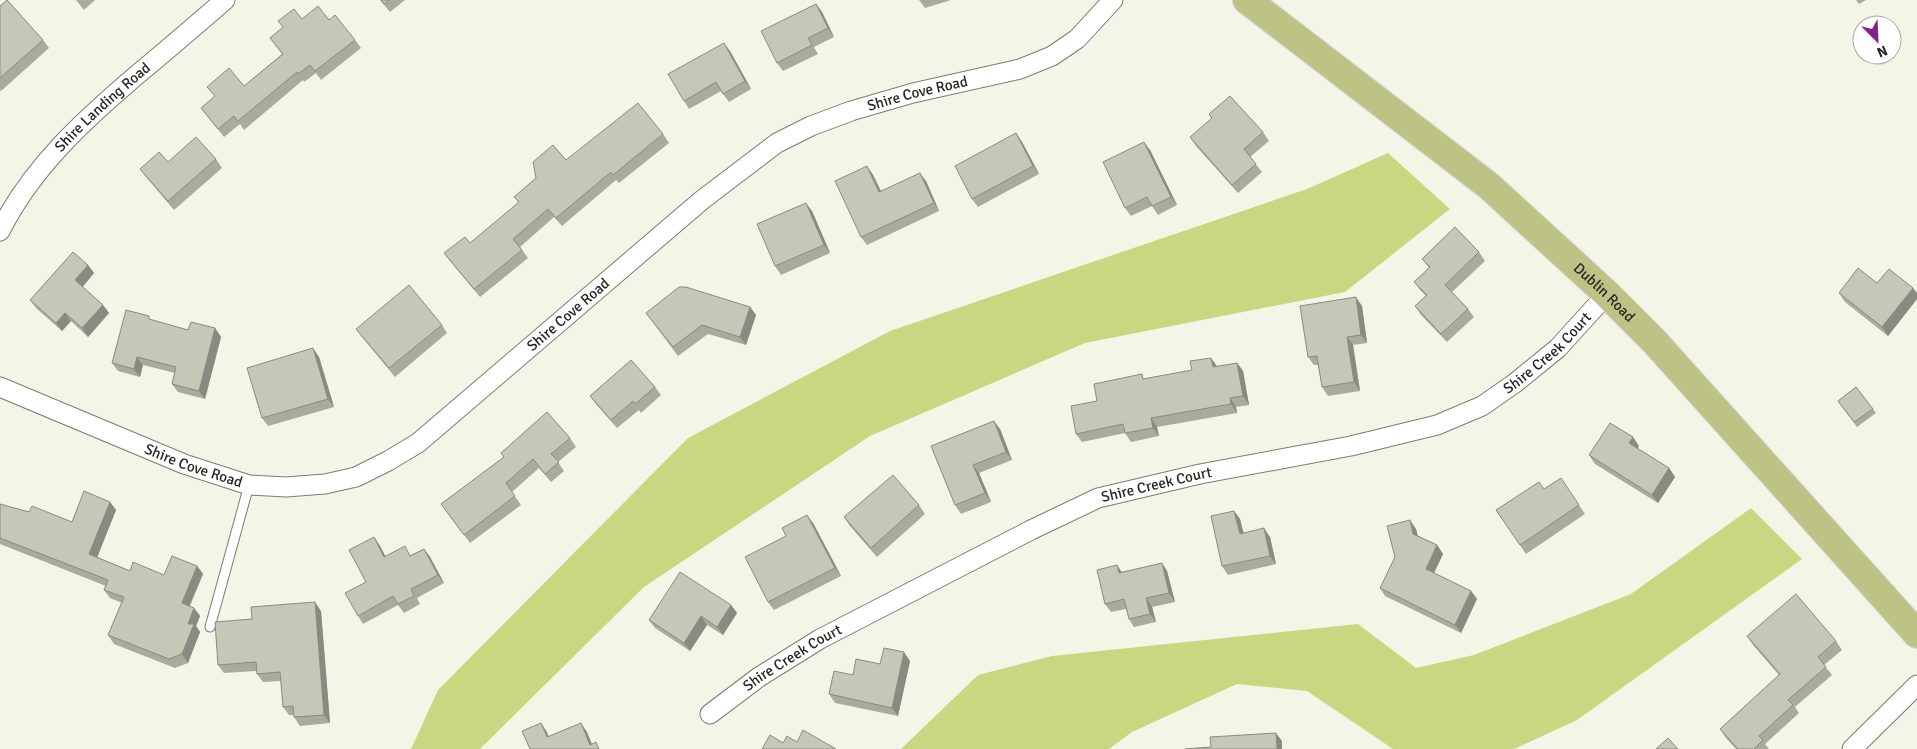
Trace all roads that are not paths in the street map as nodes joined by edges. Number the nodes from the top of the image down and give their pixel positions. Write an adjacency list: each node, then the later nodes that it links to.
1 (225, 0): 4 (street, Shire Landing Road)
2 (1113, 0): 7 (street, Shire Cove Road)
3 (1247, 0): 5 (main road, Dublin Road)
4 (0, 231)
5 (1607, 294): 9 (main road, Dublin Road); 11 (street, Shire Creek Court)
6 (0, 387): 7 (street, Shire Cove Road)
7 (249, 485): 8 (lane)
8 (210, 627)
9 (1917, 634)
10 (1917, 685): 12 (street)
11 (710, 714)
12 (1852, 749)

